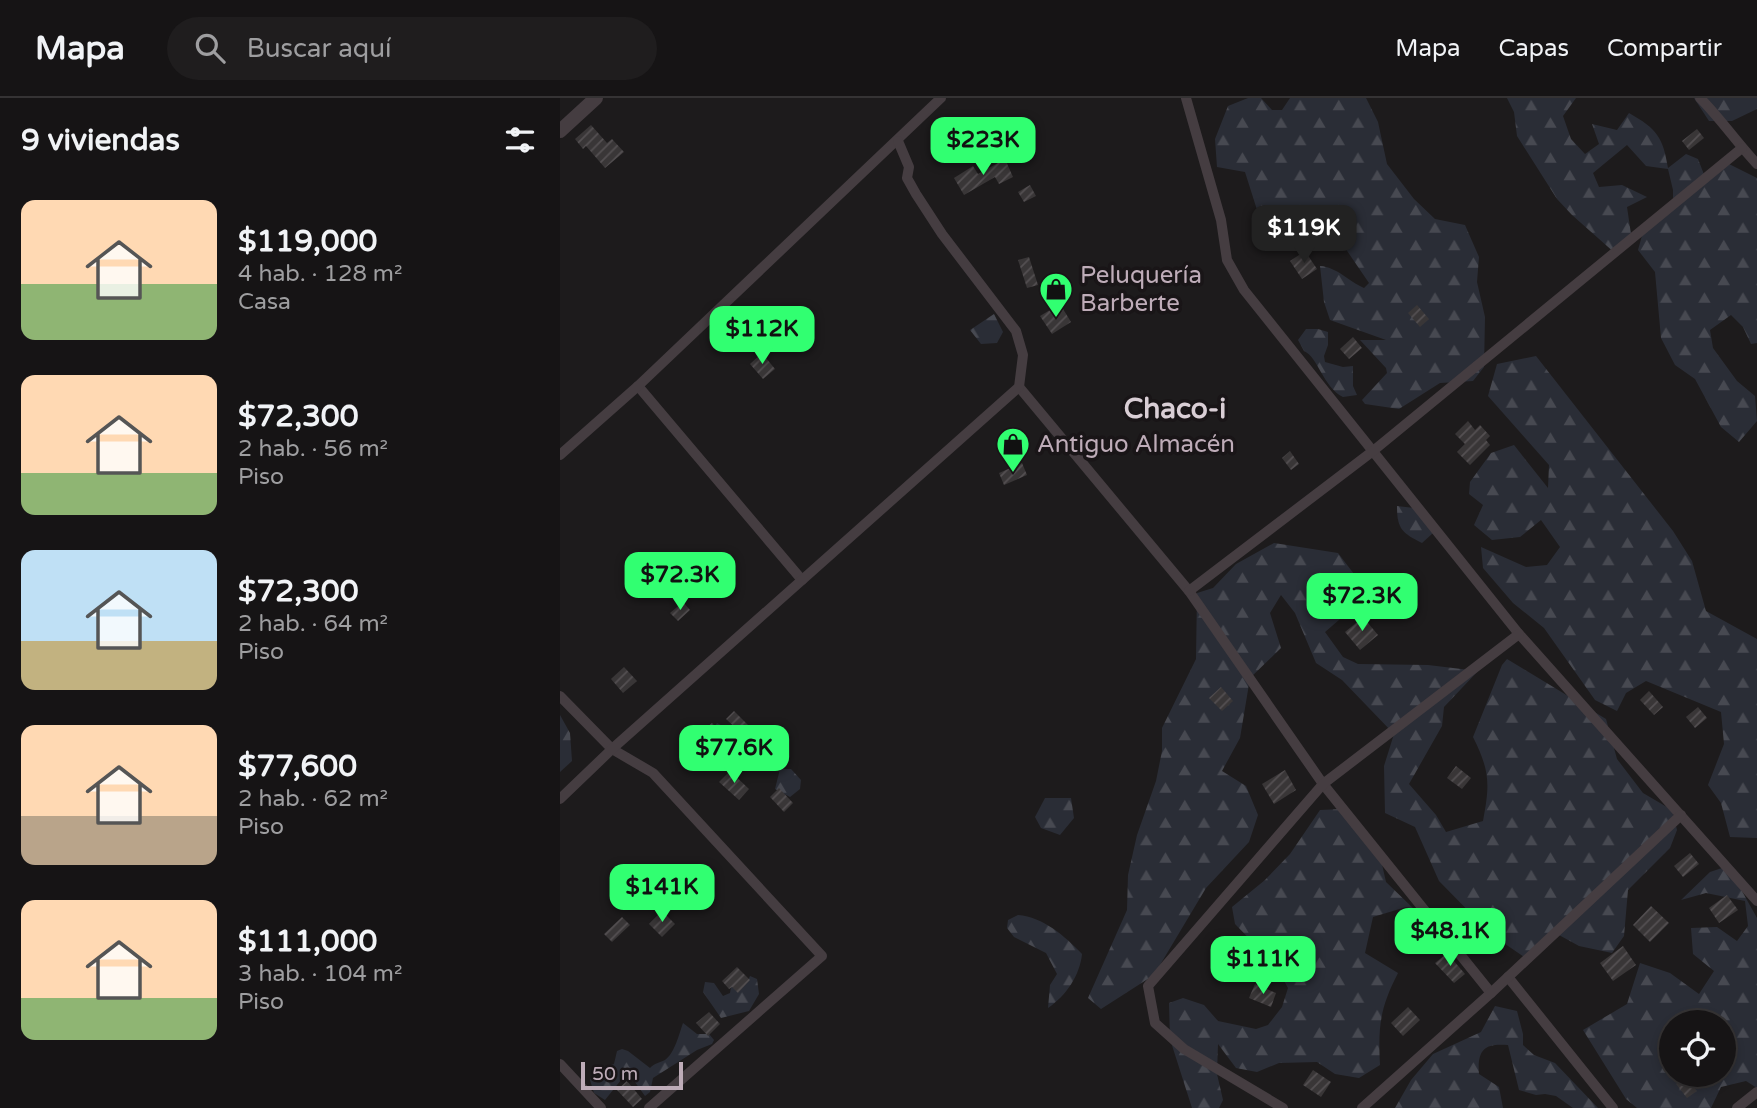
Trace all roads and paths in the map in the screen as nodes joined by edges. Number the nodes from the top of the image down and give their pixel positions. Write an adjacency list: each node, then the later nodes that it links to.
1 (596, 98): 5 (street)
2 (941, 98): 6 (street)
3 (1186, 98): 11 (street)
4 (1700, 98): 7 (street)
5 (560, 131)
6 (898, 141): 9 (street); 10 (street)
7 (1742, 148): 8 (street); 11 (street)
8 (1757, 164)
9 (638, 386): 12 (street); 13 (street)
10 (1019, 387): 13 (street); 14 (street)
11 (1374, 451): 14 (street); 15 (street)
12 (560, 455)
13 (802, 580): 17 (street)
14 (1189, 591): 18 (street)
15 (1519, 634): 18 (street); 20 (street)
16 (560, 695): 17 (street)
17 (612, 749): 19 (street); 27 (street)
18 (1324, 784): 23 (street); 28 (street)
19 (560, 799)
20 (1681, 815): 21 (street); 22 (street)
21 (1757, 901)
22 (1508, 977): 23 (street); 30 (street)
23 (1491, 993): 29 (street)
24 (560, 1064): 26 (street)
25 (1757, 1092): 31 (street)
26 (601, 1108)
27 (649, 1108)
28 (1283, 1108)
29 (1362, 1108)
30 (1613, 1108)
31 (1737, 1108)

